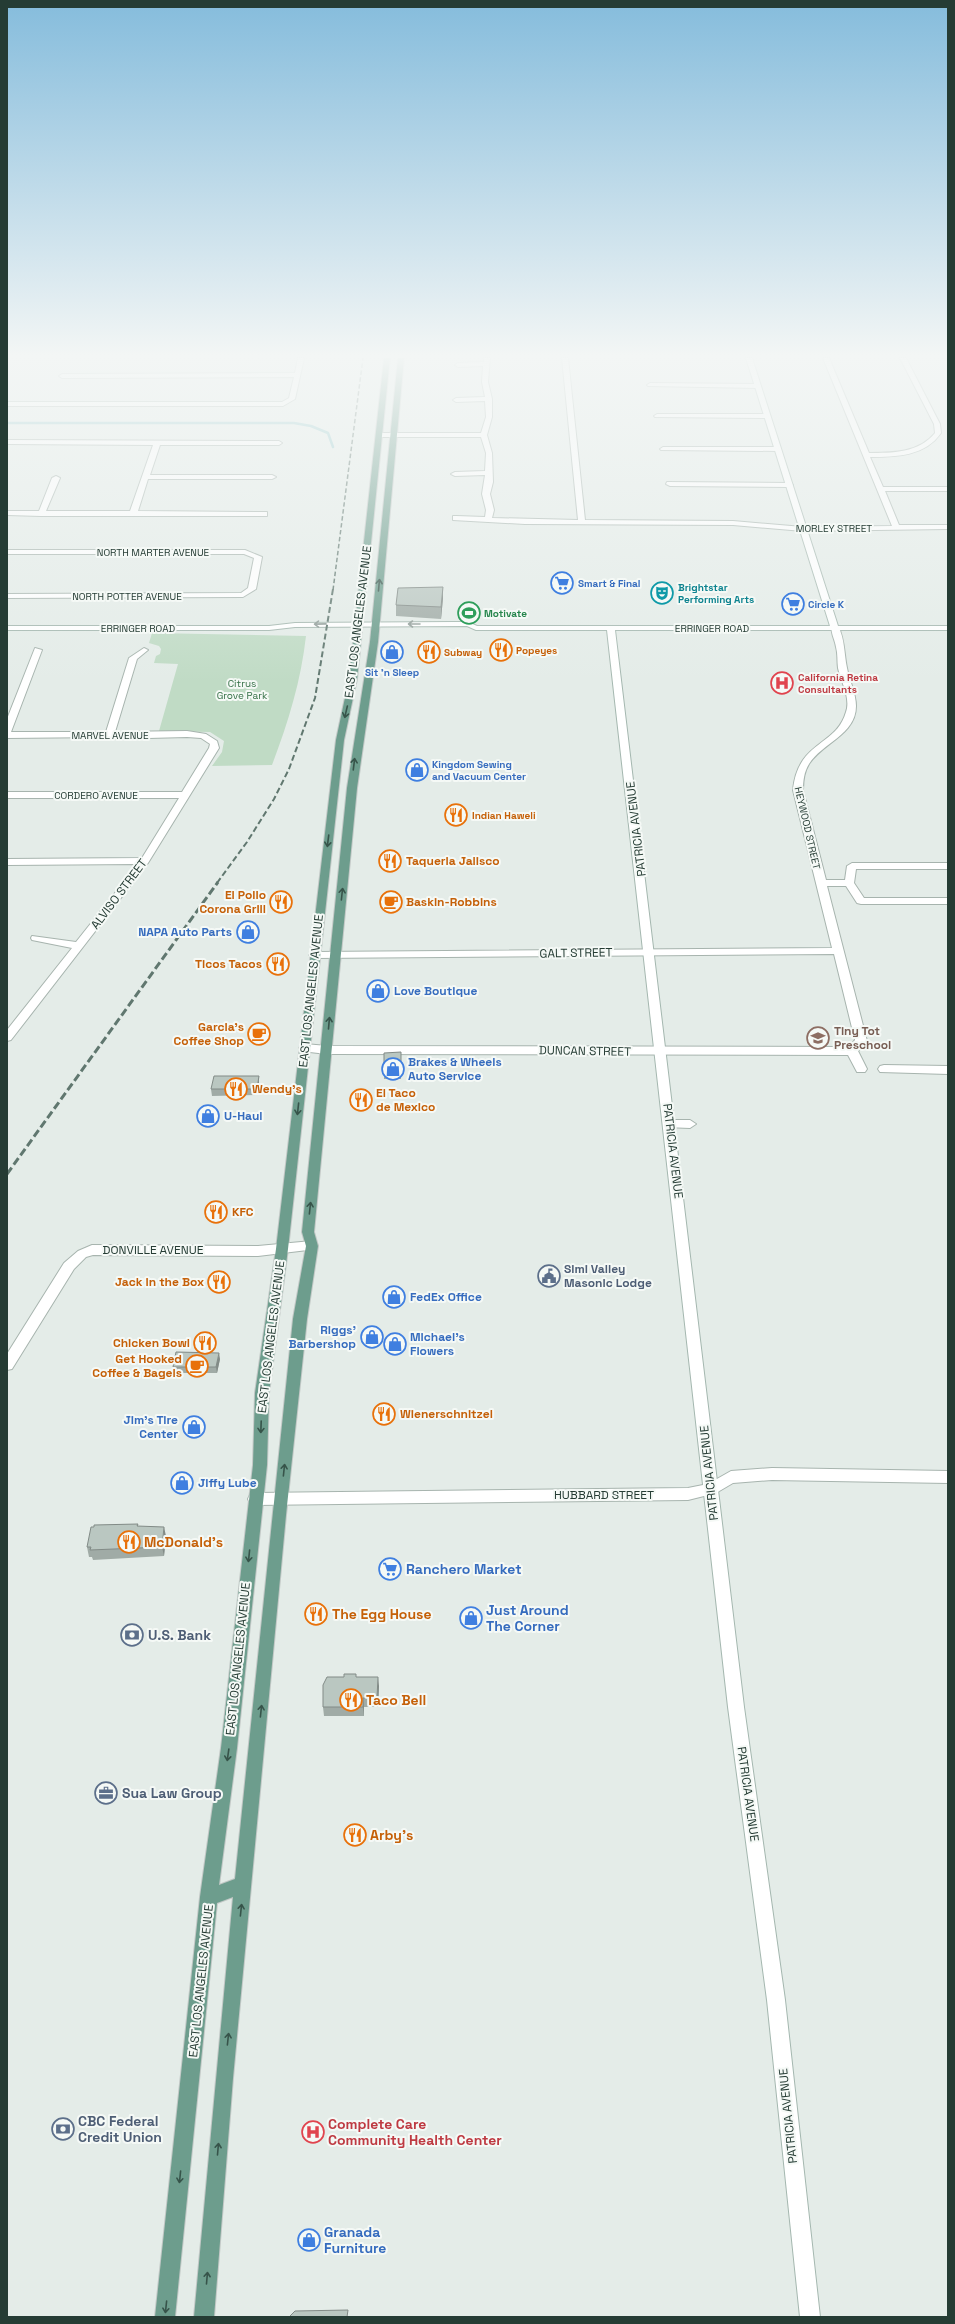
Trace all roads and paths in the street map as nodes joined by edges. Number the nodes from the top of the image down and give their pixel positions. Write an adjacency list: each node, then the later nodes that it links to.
1 (149, 466): 10 (street)
2 (376, 466): 31 (main road, EAST LOS ANGELES AVENUE)
3 (390, 466): 32 (main road, EAST LOS ANGELES AVENUE, one-way to 3)
4 (490, 466): 8 (street)
5 (576, 466): 23 (street)
6 (783, 466): 14 (street, HEYWOOD STREET)
7 (872, 466): 15 (street)
8 (490, 473): 9 (street); 22 (street)
9 (455, 474)
10 (146, 477): 11 (street); 19 (street)
11 (272, 477)
12 (56, 478): 18 (street)
13 (670, 484): 14 (street)
14 (789, 485): 26 (street, HEYWOOD STREET)
15 (881, 489): 16 (street); 24 (street)
16 (948, 489)
17 (7, 513): 18 (street)
18 (41, 514): 19 (street)
19 (133, 514): 20 (street)
20 (264, 514)
21 (456, 518): 22 (street, MORLEY STREET)
22 (488, 519): 23 (street, MORLEY STREET)
23 (582, 522): 26 (street, MORLEY STREET)
24 (896, 527): 25 (street, MORLEY STREET); 26 (street, MORLEY STREET)
25 (948, 527)
26 (803, 529): 34 (street, HEYWOOD STREET)
27 (7, 552): 28 (street, NORTH MARTER AVENUE)
28 (248, 594): 29 (street, NORTH POTTER AVENUE)
29 (7, 596)
30 (7, 628): 31 (street, ERRINGER ROAD)
31 (359, 628): 32 (street, ERRINGER ROAD); 54 (main road, EAST LOS ANGELES AVENUE, one-way to 54)
32 (375, 628): 33 (street, ERRINGER ROAD); 55 (main road, EAST LOS ANGELES AVENUE, one-way to 32)
33 (611, 628): 34 (street, ERRINGER ROAD); 53 (street, PATRICIA AVENUE)
34 (835, 628): 35 (street, ERRINGER ROAD); 48 (street, HEYWOOD STREET)
35 (948, 628)
36 (38, 650): 38 (street)
37 (144, 650): 40 (street)
38 (7, 731)
39 (7, 735): 40 (street, MARVEL AVENUE)
40 (109, 736): 41 (street, MARVEL AVENUE)
41 (212, 741): 43 (street, ALVISO STREET)
42 (7, 795): 43 (street, CORDERO AVENUE)
43 (186, 795): 44 (street, ALVISO STREET)
44 (144, 861): 45 (street); 51 (street, ALVISO STREET)
45 (7, 862)
46 (948, 866): 47 (street)
47 (848, 882): 48 (street); 49 (street)
48 (821, 883): 52 (street, HEYWOOD STREET)
49 (948, 901)
50 (36, 938): 51 (street)
51 (79, 946): 56 (street, ALVISO STREET)
52 (838, 951): 53 (street, GALT STREET); 59 (street, HEYWOOD STREET)
53 (650, 952): 55 (street, GALT STREET); 60 (street, PATRICIA AVENUE)
54 (314, 955): 55 (street, GALT STREET); 57 (main road, EAST LOS ANGELES AVENUE)
55 (335, 955): 58 (main road, EAST LOS ANGELES AVENUE, one-way to 55)
56 (7, 1037)
57 (305, 1048): 58 (street, DUNCAN STREET); 67 (main road, EAST LOS ANGELES AVENUE, one-way to 67)
58 (327, 1050): 60 (street, DUNCAN STREET); 66 (main road, EAST LOS ANGELES AVENUE, one-way to 58)
59 (852, 1051): 60 (street, DUNCAN STREET); 61 (street)
60 (660, 1052): 64 (street, PATRICIA AVENUE)
61 (861, 1069)
62 (884, 1069): 63 (street)
63 (948, 1070)
64 (669, 1124): 65 (street); 70 (street, PATRICIA AVENUE)
65 (690, 1124)
66 (312, 1246): 67 (street, DONVILLE AVENUE); 71 (main road, EAST LOS ANGELES AVENUE, one-way to 66)
67 (282, 1249): 68 (street, DONVILLE AVENUE); 72 (main road, EAST LOS ANGELES AVENUE, one-way to 72)
68 (7, 1365)
69 (948, 1477): 70 (street, HUBBARD STREET)
70 (711, 1488): 71 (street, HUBBARD STREET); 77 (street, PATRICIA AVENUE)
71 (281, 1498): 72 (street, HUBBARD STREET); 73 (main road, EAST LOS ANGELES AVENUE, one-way to 71)
72 (255, 1499): 74 (main road, EAST LOS ANGELES AVENUE, one-way to 74)
73 (243, 1885): 74 (main road); 76 (main road, EAST LOS ANGELES AVENUE, one-way to 73)
74 (209, 1898): 75 (main road, EAST LOS ANGELES AVENUE, one-way to 75)
75 (165, 2317)
76 (204, 2317)
77 (810, 2317)

